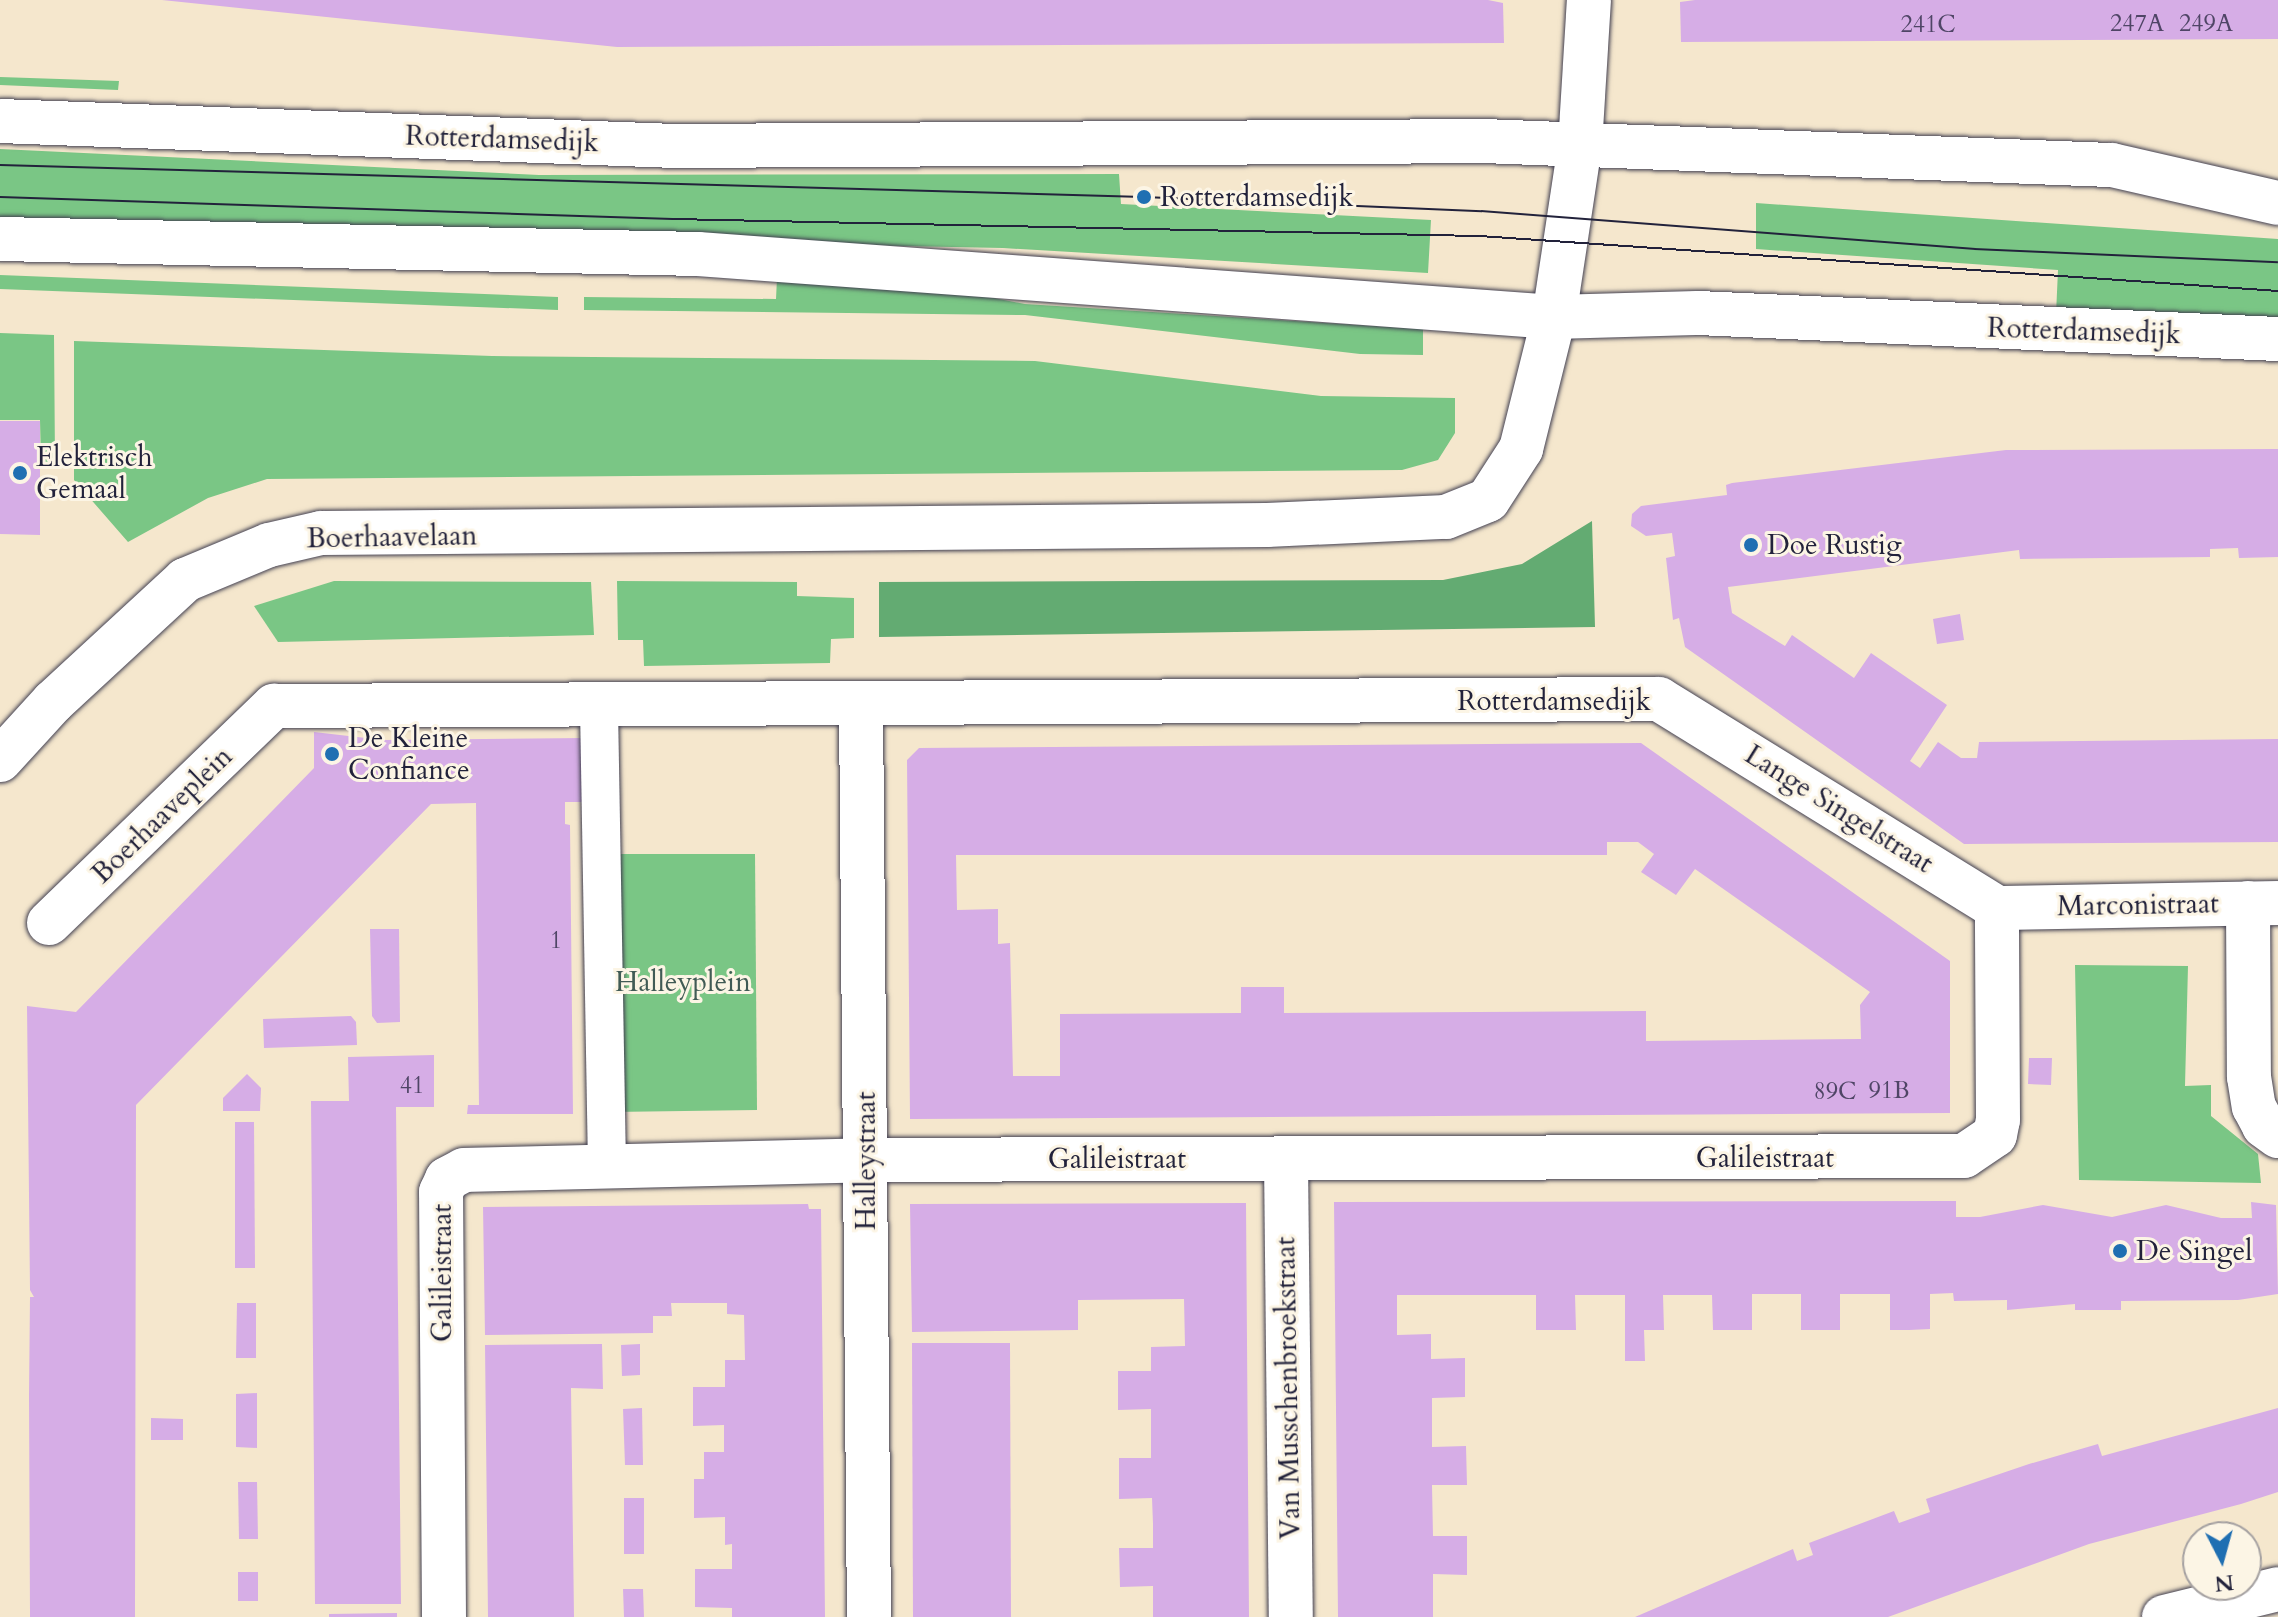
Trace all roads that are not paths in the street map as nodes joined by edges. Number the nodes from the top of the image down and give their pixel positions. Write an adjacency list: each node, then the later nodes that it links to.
1 (1589, 0): 3 (street)
2 (0, 121): 3 (street, Rotterdamsedijk)
3 (1580, 146): 4 (street, Rotterdamsedijk); 6 (street)
4 (2278, 203)
5 (0, 239): 6 (street, Rotterdamsedijk)
6 (1554, 317): 7 (street, Rotterdamsedijk); 12 (street, Boerhaavelaan)
7 (2278, 339)
8 (274, 706): 10 (street, Rotterdamsedijk); 15 (street, Boerhaaveplein)
9 (861, 706): 10 (street, Rotterdamsedijk); 11 (street, Rotterdamsedijk); 18 (street, Halleystraat)
10 (599, 708): 19 (street)
11 (1681, 710): 14 (street, Lange Singelstraat)
12 (0, 760)
13 (2263, 903): 14 (street, Marconistraat); 16 (street)
14 (1997, 908): 17 (street, Galileistraat)
15 (49, 923)
16 (2278, 1136)
17 (1286, 1159): 18 (street, Galileistraat); 23 (street, Van Musschenbroekstraat)
18 (866, 1160): 19 (street, Galileistraat); 22 (street, Halleystraat)
19 (607, 1165): 21 (street, Galileistraat)
20 (2278, 1589): 24 (street)
21 (444, 1617)
22 (869, 1617)
23 (1291, 1617)
24 (2164, 1617)

